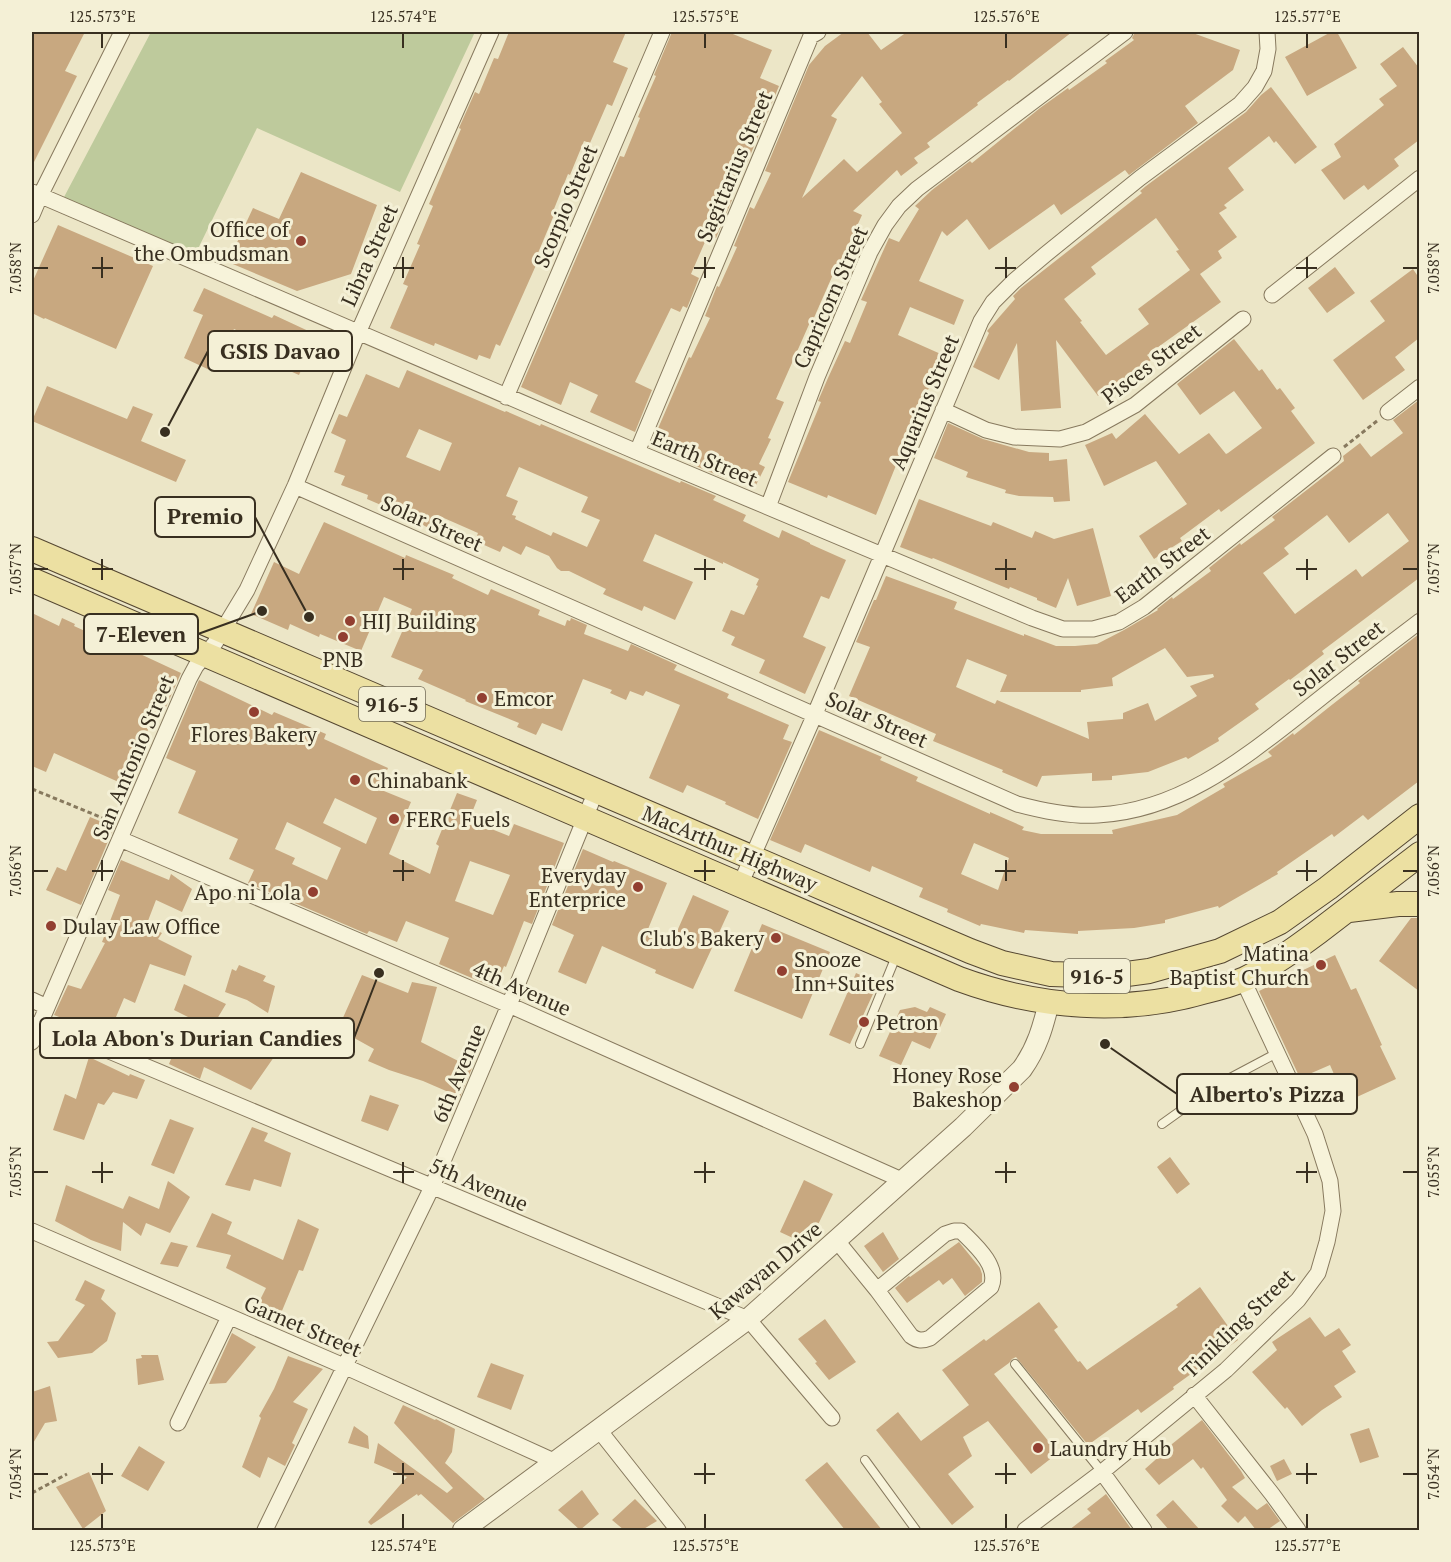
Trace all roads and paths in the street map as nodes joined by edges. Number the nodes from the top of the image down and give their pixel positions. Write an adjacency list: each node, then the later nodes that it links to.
1 (122, 32): 8 (street)
2 (491, 32): 12 (street, Libra Street)
3 (662, 32): 14 (street, Scorpio Street)
4 (1125, 32): 20 (street, Capricorn Street)
5 (1267, 32): 15 (street, Aquarius Street)
6 (810, 33): 17 (street, Sagittarius Street)
7 (1419, 178): 10 (street)
8 (36, 194): 9 (street); 12 (street, Earth Street)
9 (32, 215)
10 (1272, 295)
11 (1243, 319): 15 (street, Pisces Street)
12 (358, 333): 14 (street, Earth Street); 19 (street, Libra Street)
13 (1419, 387): 16 (street)
14 (506, 397): 17 (street, Earth Street)
15 (943, 410): 22 (street, Aquarius Street)
16 (1388, 412): 18 (path)
17 (637, 452): 20 (street, Earth Street)
18 (1334, 456): 22 (street, Earth Street)
19 (295, 486): 25 (street, Libra Street); 27 (street, Solar Street)
20 (768, 507): 22 (street, Earth Street)
21 (32, 549): 25 (main road, MacArthur Highway / 916-5)
22 (882, 555): 27 (street, Aquarius Street)
23 (32, 580): 26 (main road, MacArthur Highway / 916-5)
24 (1419, 621): 27 (street, Solar Street)
25 (222, 630): 26 (street, Libra Street); 29 (main road, MacArthur Highway / 916-5)
26 (205, 655): 31 (main road, MacArthur Highway / 916-5); 32 (street, San Antonio Street)
27 (815, 714): 34 (street, Aquarius Street)
28 (32, 789): 32 (path)
29 (596, 791): 31 (street, 6th Avenue); 34 (main road, MacArthur Highway / 916-5)
30 (1419, 817): 34 (main road, MacArthur Highway / 916-5)
31 (584, 818): 35 (main road, MacArthur Highway / 916-5); 42 (street, 6th Avenue)
32 (123, 833): 42 (street, 4th Avenue); 43 (street, San Antonio Street)
33 (1419, 854): 37 (main road, MacArthur Highway / 916-5)
34 (753, 858): 35 (street, Aquarius Street)
35 (740, 885): 38 (main road, MacArthur Highway / 916-5)
36 (1419, 904): 37 (main road)
37 (1347, 911): 39 (main road, MacArthur Highway / 916-5)
38 (898, 953): 41 (main road, MacArthur Highway / 916-5); 46 (lane)
39 (1243, 980): 41 (main road, MacArthur Highway / 916-5); 47 (street, Tinikling Street)
40 (32, 1000): 43 (street)
41 (1048, 1002): 49 (street, Kawayan Drive)
42 (509, 1005): 49 (street, 4th Avenue); 50 (street, 6th Avenue)
43 (47, 1007): 44 (street, San Antonio Street)
44 (40, 1022): 45 (street, San Antonio Street); 50 (street, 5th Avenue)
45 (32, 1042)
46 (860, 1044)
47 (1277, 1053): 48 (lane); 58 (street, Tinikling Street)
48 (1162, 1124)
49 (904, 1180): 52 (street, Kawayan Drive)
50 (432, 1188): 55 (street, 5th Avenue); 57 (street, 6th Avenue)
51 (32, 1231): 54 (street, Garnet Street)
52 (837, 1241): 53 (street); 55 (street, Kawayan Drive)
53 (878, 1290): 53 (street)
54 (229, 1317): 57 (street, Garnet Street); 60 (street)
55 (748, 1319): 59 (street, 5th Avenue); 61 (street, Kawayan Drive)
56 (1015, 1364): 64 (lane)
57 (346, 1367): 63 (street, Garnet Street); 67 (street, 6th Avenue)
58 (1194, 1395): 64 (street, Tinikling Street); 73 (street)
59 (832, 1418)
60 (178, 1423)
61 (600, 1430): 63 (street, Kawayan Drive); 69 (street)
62 (865, 1460): 70 (lane)
63 (556, 1462): 68 (street, Kawayan Drive)
64 (1102, 1472): 71 (street, Tinikling Street); 72 (street)
65 (67, 1474): 66 (path)
66 (32, 1493)
67 (265, 1530)
68 (464, 1530)
69 (678, 1530)
70 (916, 1530)
71 (1025, 1530)
72 (1144, 1530)
73 (1298, 1530)

